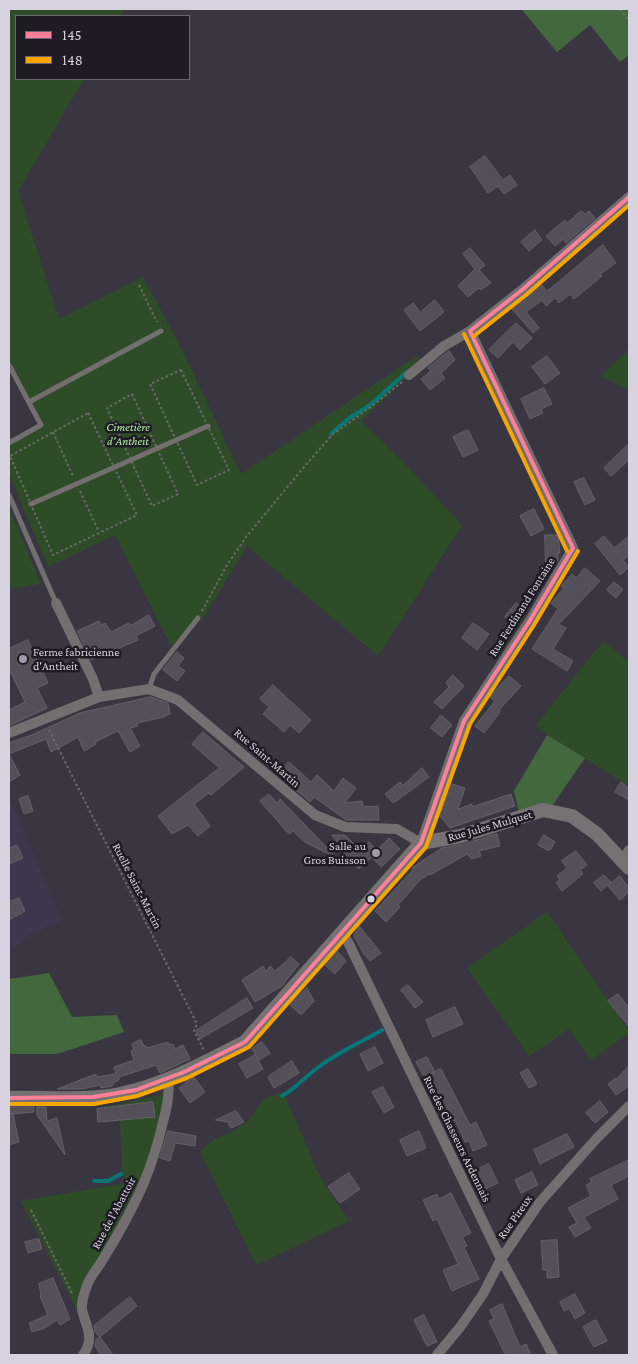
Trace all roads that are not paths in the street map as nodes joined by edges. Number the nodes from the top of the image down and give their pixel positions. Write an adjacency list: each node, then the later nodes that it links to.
1 (629, 198): 3 (street)
2 (162, 331): 6 (lane)
3 (470, 331): 5 (street); 16 (street, Rue Ferdinand Fontaine)
4 (9, 365): 6 (lane)
5 (409, 375)
6 (29, 402): 8 (lane)
7 (208, 426): 10 (lane)
8 (9, 443)
9 (9, 496): 11 (lane)
10 (31, 504)
11 (56, 602): 14 (street)
12 (198, 618): 13 (lane)
13 (149, 689): 14 (street, Rue Saint-Martin); 16 (street, Rue Saint-Martin)
14 (99, 696): 15 (street, Rue Saint-Martin)
15 (9, 733)
16 (421, 843): 17 (street, Rue Jules Mulquet); 18 (street)
17 (627, 859)
18 (341, 932): 19 (street); 22 (street, Rue des Chasseurs Ardennais)
19 (168, 1078): 20 (street); 23 (street, Rue de l'Abattoir)
20 (9, 1098)
21 (629, 1106): 22 (street, Rue Pireux)
22 (501, 1258): 24 (street, Rue Pireux); 25 (street, Rue des Chasseurs Ardennais)
23 (83, 1355)
24 (437, 1355)
25 (553, 1355)

